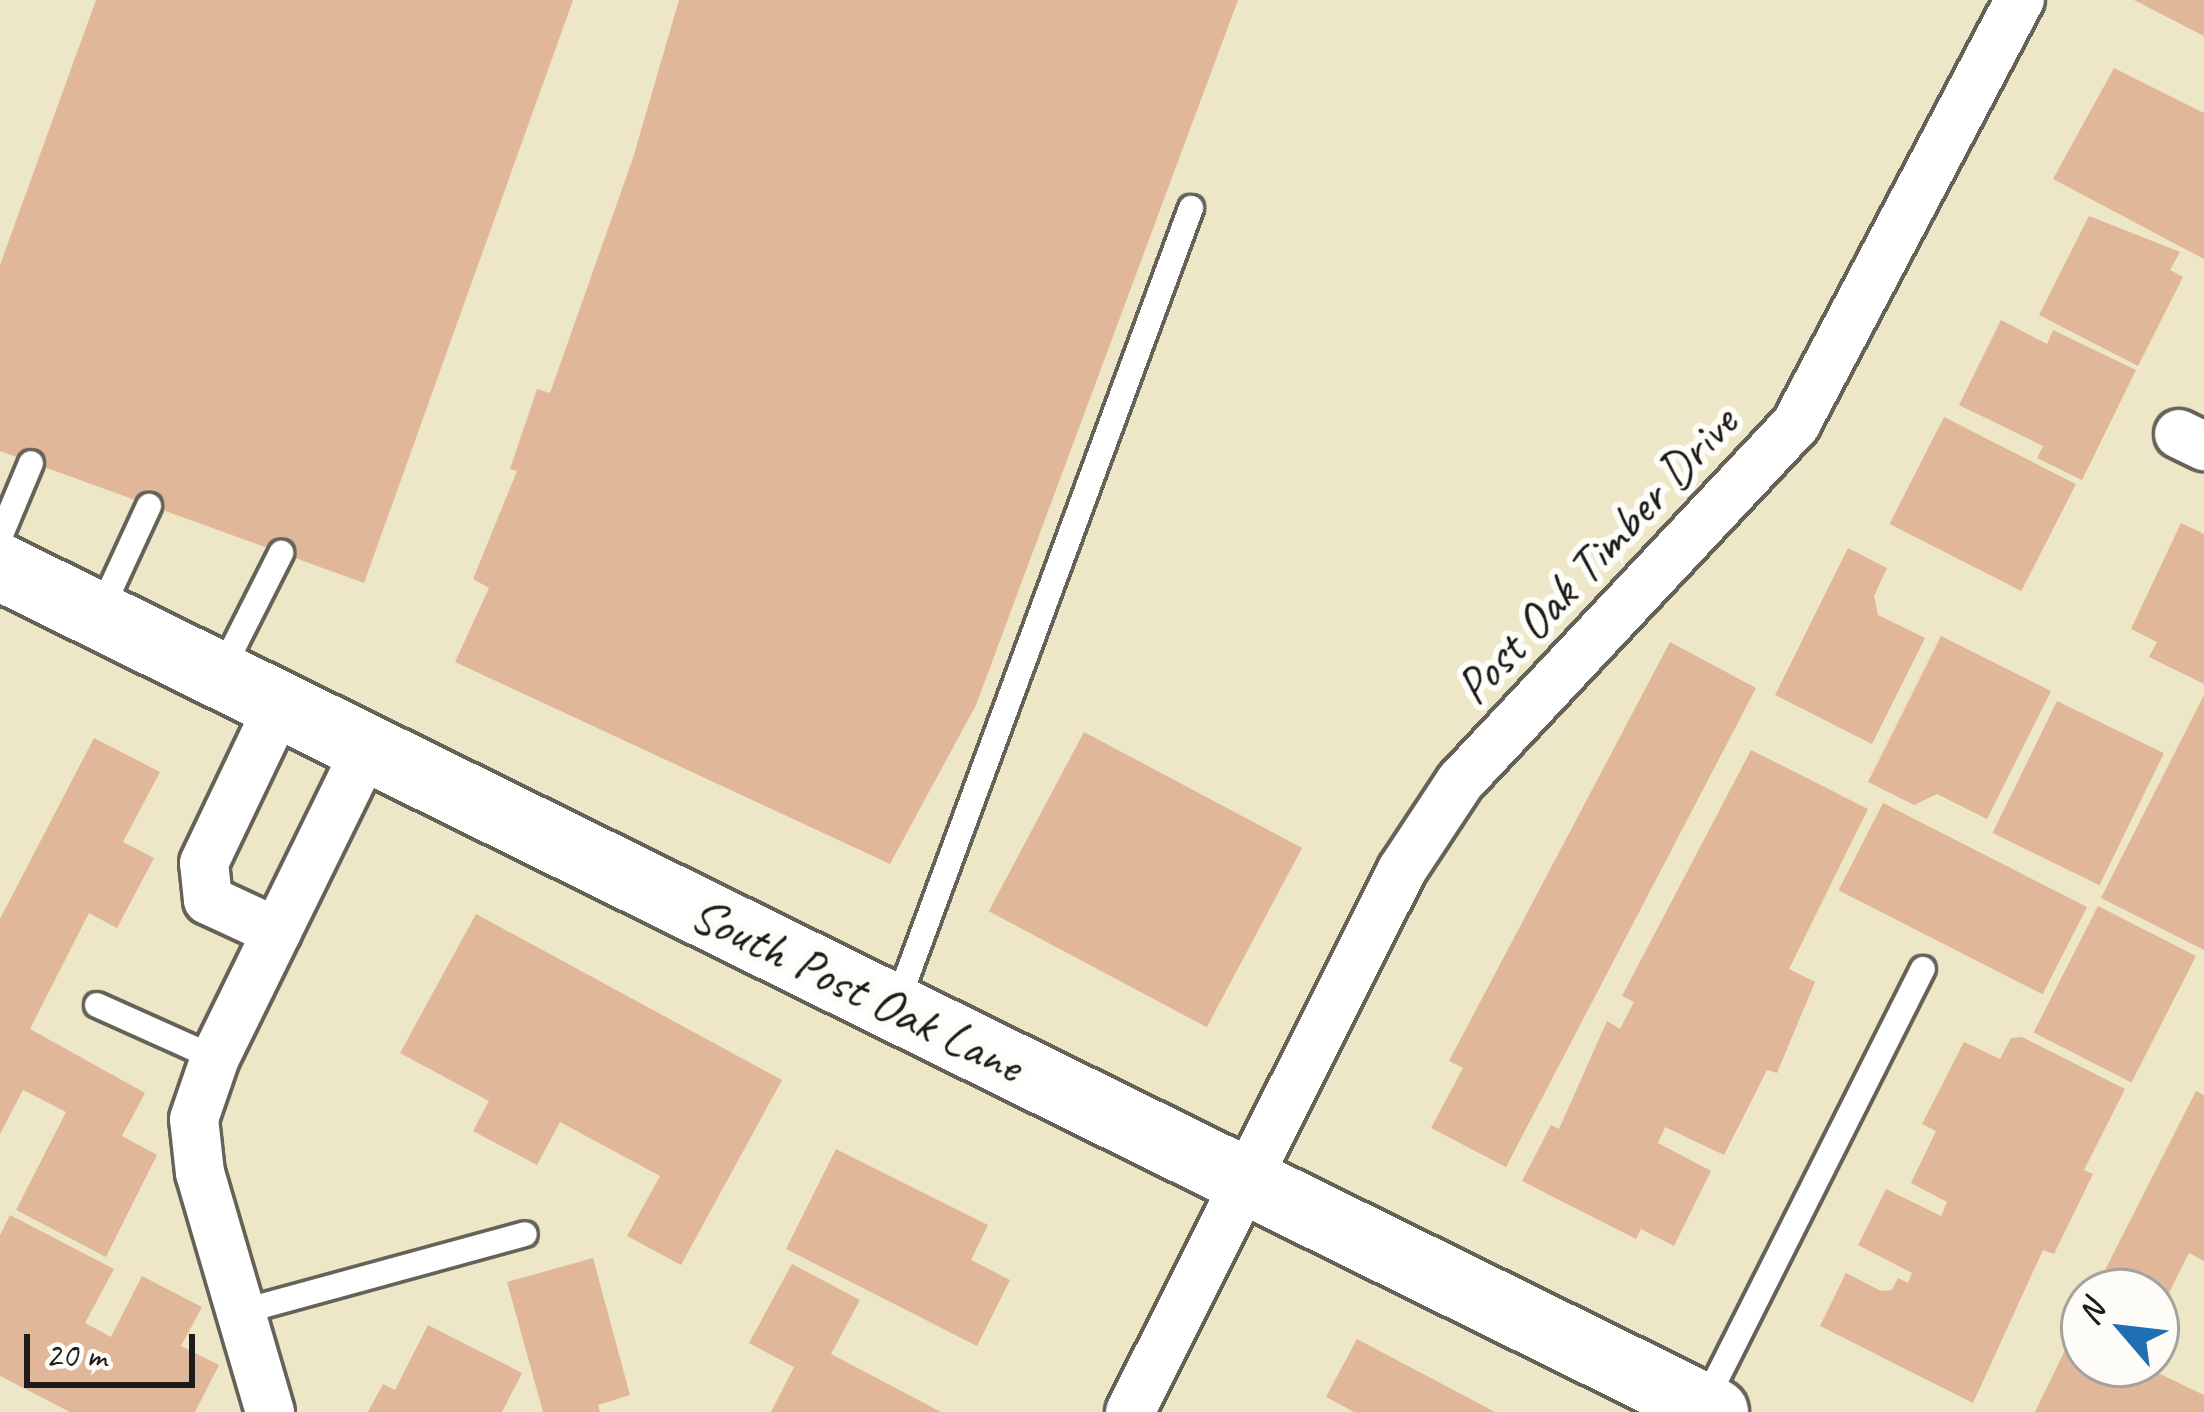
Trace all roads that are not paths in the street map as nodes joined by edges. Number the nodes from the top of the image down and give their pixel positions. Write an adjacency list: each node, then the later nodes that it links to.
1 (2020, 0): 17 (street, Post Oak Timber Drive)
2 (1192, 208): 15 (lane)
3 (32, 463): 5 (lane)
4 (149, 506): 8 (lane)
5 (0, 537)
6 (281, 553): 9 (lane)
7 (0, 567): 8 (main road, South Post Oak Lane)
8 (98, 615): 9 (main road, South Post Oak Lane)
9 (219, 675): 10 (main road, South Post Oak Lane)
10 (280, 704): 11 (main road, South Post Oak Lane); 12 (street)
11 (368, 748): 12 (street); 15 (main road, South Post Oak Lane)
12 (277, 932): 16 (street)
13 (1923, 969): 20 (lane)
14 (97, 1005): 16 (lane)
15 (896, 1009): 17 (main road, South Post Oak Lane)
16 (215, 1058): 19 (street)
17 (1247, 1181): 20 (main road, South Post Oak Lane); 22 (street, Post Oak Timber Drive)
18 (525, 1234): 19 (lane)
19 (244, 1311): 21 (street)
20 (1709, 1409)
21 (270, 1412)
22 (1130, 1412)

